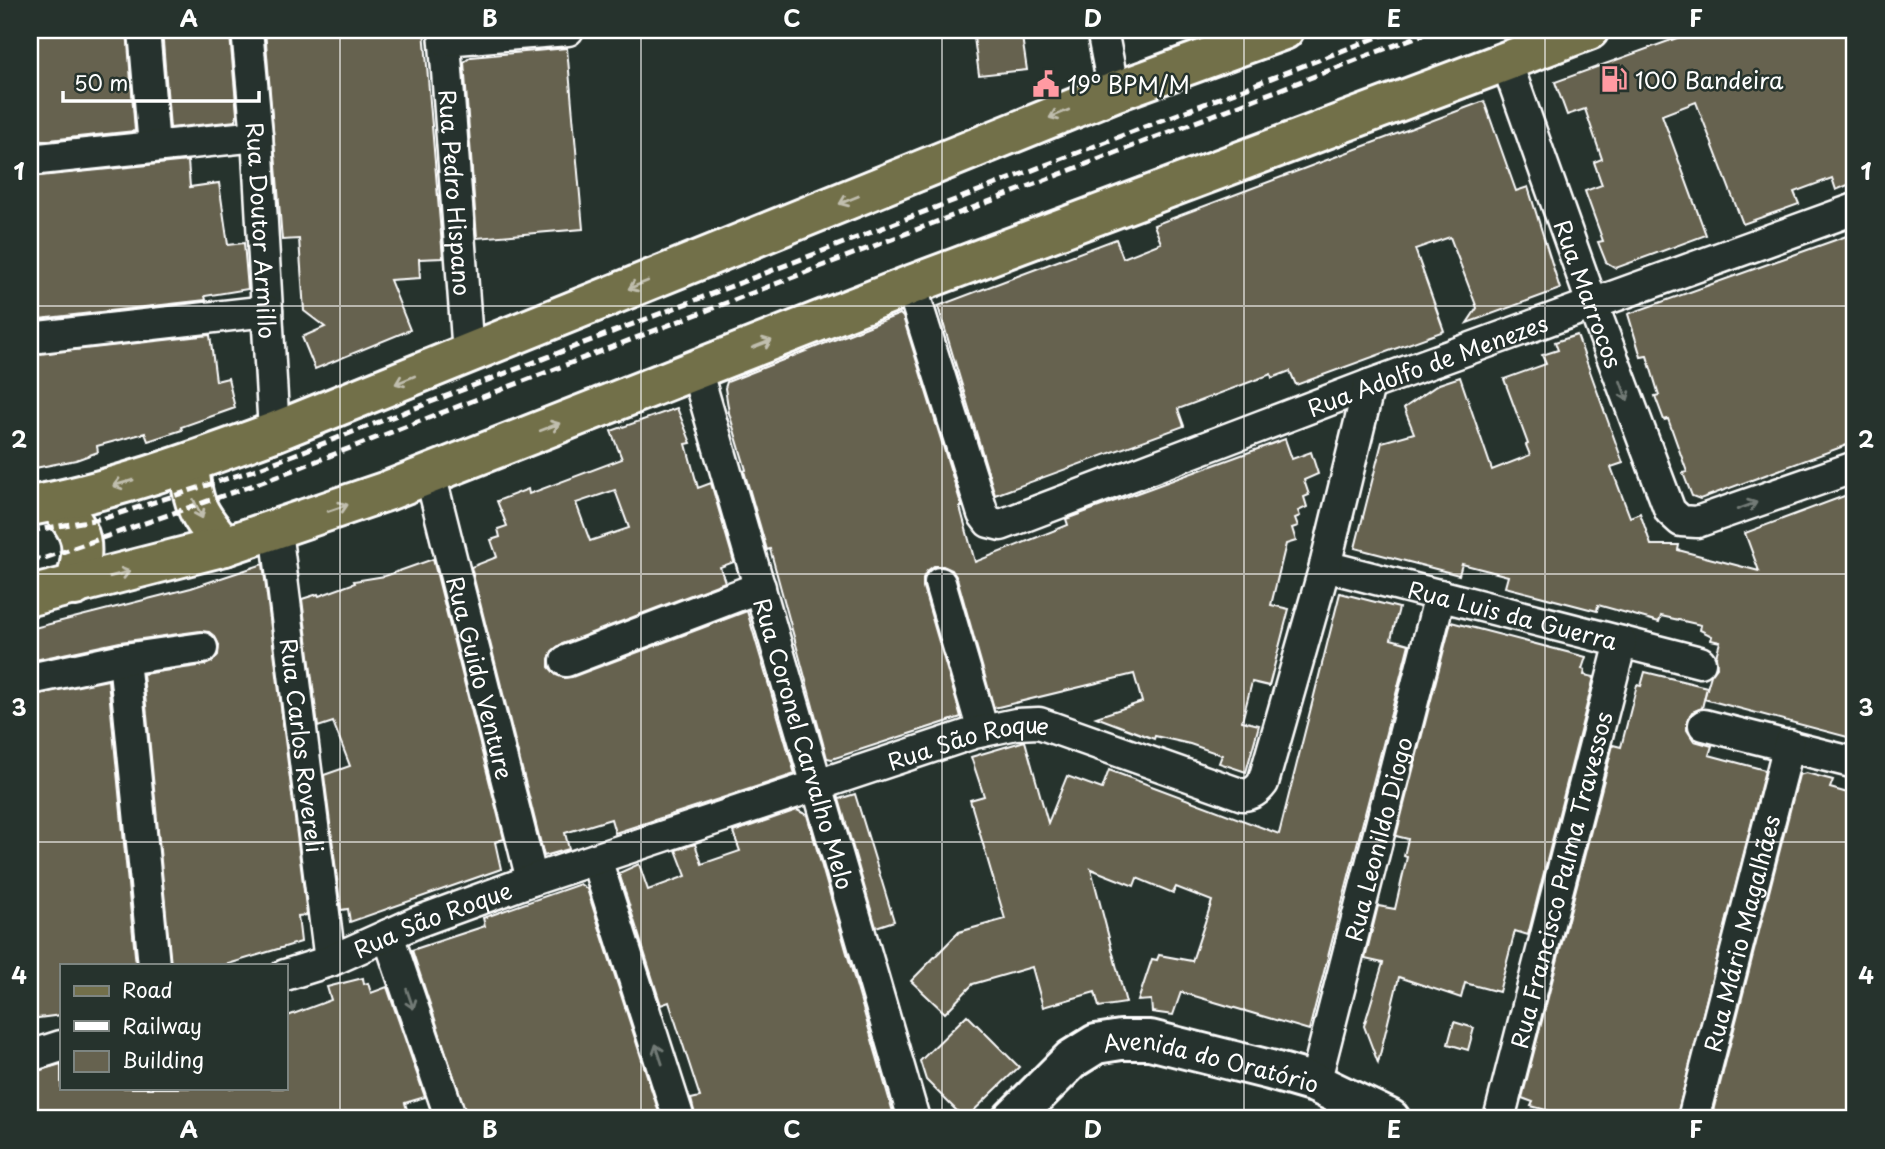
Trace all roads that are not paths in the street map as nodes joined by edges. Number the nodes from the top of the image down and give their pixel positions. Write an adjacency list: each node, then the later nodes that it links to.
1 (144, 30): 11 (street)
2 (247, 30): 10 (street, Rua Doutor Armillo)
3 (568, 30): 7 (street)
4 (1102, 30): 9 (street)
5 (1284, 30): 9 (main road)
6 (1589, 30): 8 (main road)
7 (444, 35): 18 (street, Rua Pedro Hispano)
8 (1506, 61): 14 (main road); 15 (street, Rua Marrocos)
9 (1114, 92): 18 (main road, one-way to 18)
10 (257, 136): 11 (street); 16 (street, Rua Doutor Armillo)
11 (154, 146): 12 (street)
12 (30, 160)
13 (1855, 209): 15 (street, Rua Adolfo de Menezes)
14 (911, 285): 19 (main road, one-way to 14); 20 (street, Rua Adolfo de Menezes)
15 (1592, 303): 20 (street, Rua Adolfo de Menezes); 23 (street, Rua Marrocos, one-way to 23)
16 (268, 311): 17 (street); 21 (street, Rua Doutor Armillo)
17 (30, 338)
18 (468, 354): 21 (main road, one-way to 21)
19 (696, 369): 24 (main road, one-way to 19); 31 (street, Rua Coronel Carvalho Melo)
20 (1369, 386): 28 (street, Rua São Roque)
21 (274, 432): 22 (main road)
22 (189, 464): 25 (main road, one-way to 25); 27 (main road, one-way to 27)
23 (1855, 467)
24 (430, 474): 26 (main road, one-way to 24); 46 (street, Rua Guido Venture)
25 (43, 504): 30 (main road)
26 (276, 530): 27 (main road); 48 (street, Rua Carlos Rovereli)
27 (225, 547): 30 (main road, one-way to 27)
28 (1325, 566): 32 (street, Rua Luis da Guerra); 41 (street, Rua São Roque)
29 (940, 583): 41 (street)
30 (75, 586): 33 (main road)
31 (760, 587): 37 (street); 44 (street, Rua Coronel Carvalho Melo)
32 (1440, 595): 34 (street, Rua Luis da Guerra); 53 (street, Rua Leonildo Diogo)
33 (30, 596)
34 (1622, 642): 38 (street, Rua Luis da Guerra); 59 (street, Rua Francisco Palma Travessos)
35 (202, 648): 36 (street)
36 (124, 660): 39 (street); 49 (street)
37 (566, 661)
38 (1700, 662)
39 (30, 680)
40 (1704, 725): 42 (street)
41 (983, 731): 44 (street, Rua São Roque)
42 (1789, 745): 43 (street); 60 (street, Rua Mário Magalhães)
43 (1855, 762)
44 (816, 784): 45 (street, Rua São Roque); 56 (street, Rua Coronel Carvalho Melo)
45 (596, 859): 46 (street, Rua São Roque); 55 (street, one-way to 45)
46 (532, 880): 47 (street, Rua São Roque)
47 (388, 935): 48 (street, Rua São Roque); 54 (street, one-way to 54)
48 (330, 961): 50 (street, Rua São Roque)
49 (155, 964)
50 (287, 974)
51 (60, 1046): 52 (street)
52 (30, 1056)
53 (1315, 1083): 57 (main road, Avenida do Oratório); 58 (main road, Avenida do Oratório)
54 (451, 1119)
55 (679, 1119)
56 (914, 1119)
57 (1012, 1119)
58 (1390, 1119)
59 (1499, 1119)
60 (1693, 1119)

